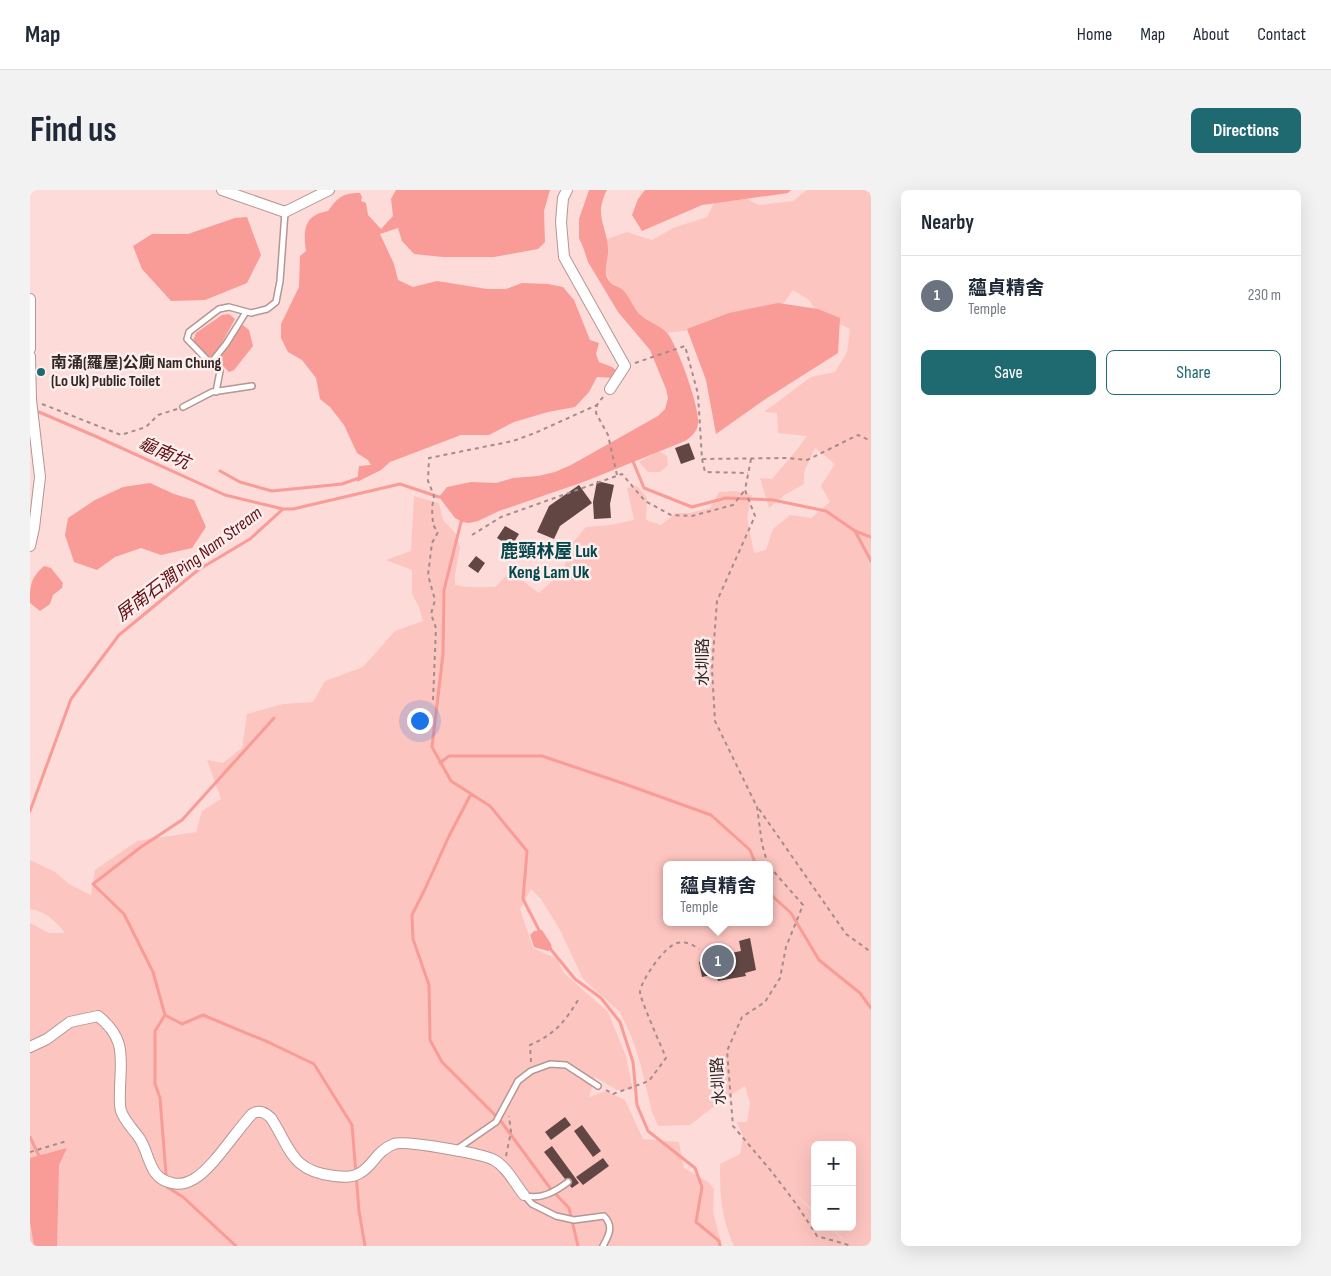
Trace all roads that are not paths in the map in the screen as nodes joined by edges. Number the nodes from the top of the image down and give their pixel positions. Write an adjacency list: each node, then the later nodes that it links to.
1 (222, 190): 4 (street)
2 (329, 190): 4 (street)
3 (567, 190): 11 (street)
4 (285, 212): 6 (lane)
5 (30, 299): 7 (street)
6 (246, 312): 9 (lane); 9 (lane)
7 (30, 349)
8 (30, 356): 13 (street)
9 (210, 364): 12 (lane)
10 (252, 386): 12 (lane)
11 (610, 389)
12 (216, 392): 14 (lane)
13 (31, 400): 15 (street)
14 (183, 407)
15 (30, 546)
16 (30, 1047): 18 (street)
17 (598, 1086): 18 (lane)
18 (454, 1151): 20 (street)
19 (568, 1182): 20 (lane)
20 (524, 1195): 21 (lane)
21 (603, 1246)

